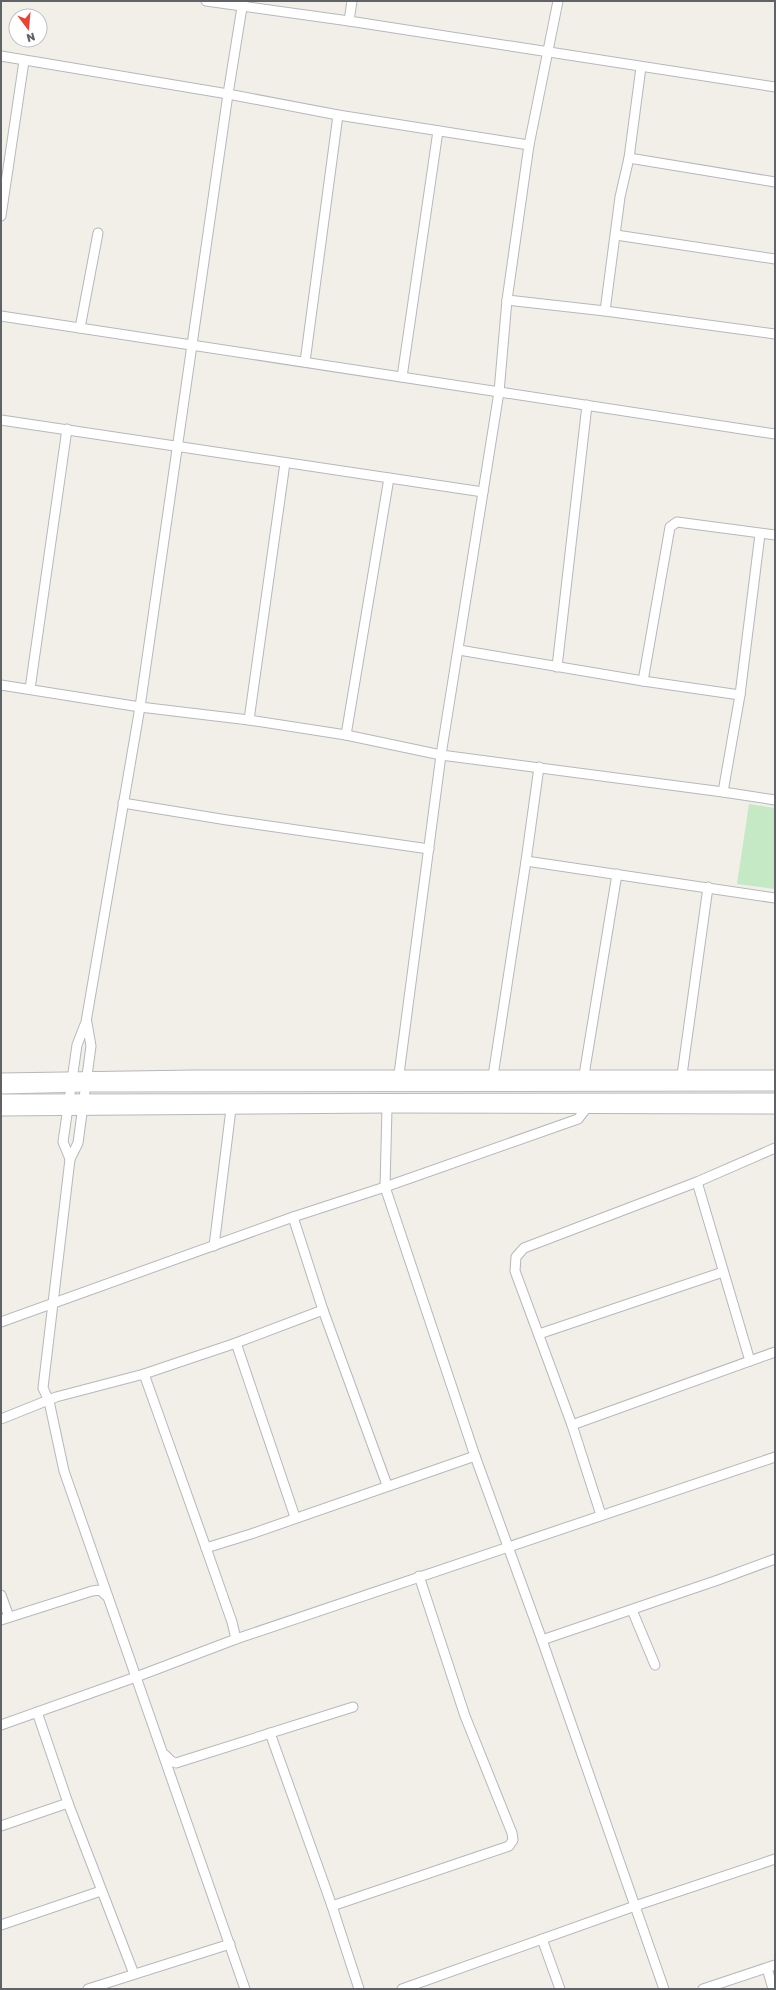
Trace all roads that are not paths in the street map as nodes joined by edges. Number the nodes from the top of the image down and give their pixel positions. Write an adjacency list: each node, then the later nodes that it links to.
1 (206, 1): 4 (street)
2 (352, 1): 5 (street)
3 (558, 1): 6 (street)
4 (243, 4): 5 (street); 11 (street)
5 (350, 21): 6 (street)
6 (548, 53): 9 (street); 14 (street)
7 (1, 56): 8 (street)
8 (24, 61): 11 (street); 17 (street)
9 (641, 67): 10 (street); 15 (street)
10 (775, 87)
11 (228, 94): 12 (street); 26 (street)
12 (338, 115): 13 (street); 27 (street)
13 (438, 131): 14 (street); 28 (street)
14 (529, 145): 21 (street)
15 (629, 158): 16 (street); 19 (street)
16 (775, 182)
17 (1, 216)
18 (98, 233): 24 (street)
19 (616, 235): 20 (street); 22 (street)
20 (775, 259)
21 (507, 300): 22 (street); 29 (street)
22 (605, 311): 25 (street)
23 (1, 316): 24 (street)
24 (80, 328): 26 (street)
25 (775, 334)
26 (191, 345): 27 (street); 34 (street)
27 (305, 362): 28 (street)
28 (402, 377): 29 (street)
29 (499, 392): 30 (street); 37 (street)
30 (587, 406): 33 (street); 41 (street)
31 (1, 420): 32 (street)
32 (67, 429): 34 (street); 44 (street)
33 (775, 434)
34 (178, 445): 35 (street); 46 (street)
35 (285, 463): 36 (street); 47 (street)
36 (389, 478): 37 (street); 48 (street)
37 (483, 492): 40 (street)
38 (760, 534): 39 (street); 42 (street); 45 (street)
39 (775, 535)
40 (458, 650): 41 (street); 49 (street)
41 (557, 667): 42 (street)
42 (644, 681): 45 (street)
43 (1, 685): 44 (street)
44 (30, 689): 46 (street)
45 (740, 695): 51 (street)
46 (140, 707): 47 (street); 53 (street)
47 (249, 720): 48 (street)
48 (346, 735): 49 (street)
49 (441, 755): 50 (street); 54 (street)
50 (539, 767): 51 (street); 55 (street)
51 (723, 792): 52 (street)
52 (775, 800)
53 (123, 803): 54 (street); 59 (street)
54 (429, 849): 60 (street)
55 (526, 861): 56 (street); 63 (street)
56 (617, 874): 57 (street); 64 (street)
57 (708, 887): 58 (street); 61 (street)
58 (775, 898)
59 (86, 1022): 66 (street); 67 (street)
60 (399, 1074): 63 (street); 66 (street)
61 (682, 1075): 62 (street); 64 (street)
62 (775, 1075)
63 (493, 1076): 64 (street)
64 (584, 1076)
65 (1, 1078): 67 (street)
66 (87, 1080): 67 (main road); 68 (main road); 73 (street)
67 (72, 1081): 69 (main road); 72 (street)
68 (775, 1084)
69 (1, 1087)
70 (775, 1100): 73 (main road)
71 (1, 1101): 72 (main road)
72 (68, 1105): 73 (main road); 78 (street); 80 (street)
73 (83, 1105): 75 (street); 80 (street)
74 (387, 1108): 75 (street); 77 (street); 82 (street)
75 (231, 1109): 84 (street)
76 (775, 1109): 77 (street)
77 (585, 1110): 82 (street)
78 (1, 1111)
79 (775, 1148): 81 (street)
80 (70, 1159): 86 (street)
81 (697, 1182): 85 (street); 89 (street)
82 (385, 1187): 83 (street); 97 (street)
83 (293, 1217): 84 (street); 87 (street)
84 (214, 1246): 86 (street)
85 (723, 1272): 89 (street); 92 (street)
86 (54, 1304): 88 (street); 94 (street)
87 (323, 1310): 90 (street); 99 (street)
88 (1, 1322)
89 (539, 1334): 96 (street)
90 (236, 1343): 93 (street); 101 (street)
91 (775, 1352): 92 (street)
92 (750, 1362): 96 (street)
93 (144, 1374): 94 (street); 102 (street)
94 (49, 1401): 95 (street); 107 (street)
95 (1, 1419)
96 (572, 1424): 100 (street)
97 (475, 1456): 99 (street); 103 (street)
98 (775, 1457): 100 (street)
99 (387, 1485): 101 (street)
100 (601, 1515): 103 (street)
101 (295, 1517): 102 (street)
102 (206, 1548): 110 (street)
103 (509, 1548): 105 (street); 111 (street)
104 (775, 1559): 108 (street)
105 (419, 1576): 110 (street); 123 (street)
106 (1, 1595): 109 (street)
107 (108, 1597): 109 (street); 113 (street)
108 (632, 1610): 111 (street); 112 (street)
109 (5, 1619)
110 (236, 1639): 113 (street)
111 (542, 1640): 124 (street)
112 (655, 1665)
113 (136, 1678): 115 (street); 118 (street)
114 (353, 1707): 117 (street)
115 (37, 1712): 116 (street); 119 (street)
116 (1, 1725)
117 (270, 1734): 118 (street); 123 (street)
118 (162, 1753): 127 (street)
119 (68, 1803): 120 (street); 122 (street)
120 (1, 1826)
121 (775, 1859): 124 (street)
122 (101, 1891): 125 (street); 129 (street)
123 (332, 1906): 132 (street)
124 (635, 1906): 126 (street); 135 (street)
125 (1, 1925)
126 (542, 1939): 133 (street); 134 (street)
127 (230, 1944): 129 (street); 131 (street)
128 (771, 1966): 136 (street); 137 (street)
129 (134, 1974): 130 (street)
130 (88, 1989)
131 (245, 1989)
132 (359, 1989)
133 (402, 1989)
134 (560, 1989)
135 (664, 1989)
136 (703, 1989)
137 (773, 1989)

